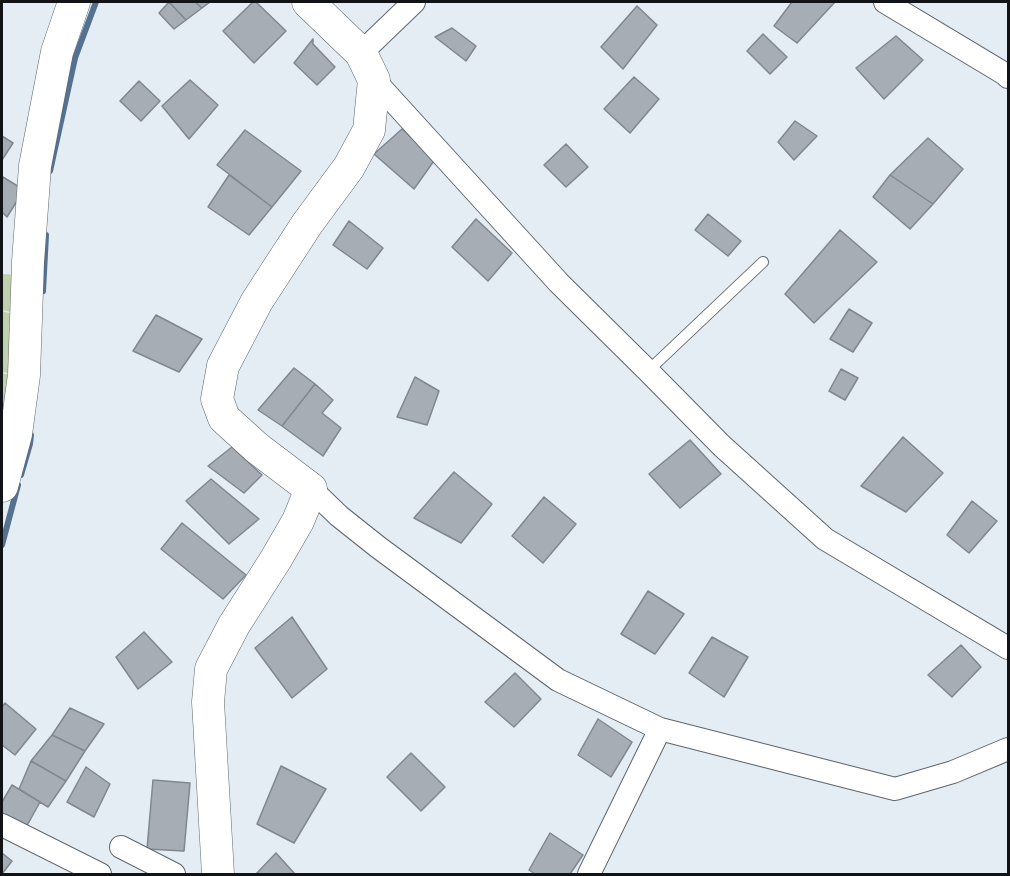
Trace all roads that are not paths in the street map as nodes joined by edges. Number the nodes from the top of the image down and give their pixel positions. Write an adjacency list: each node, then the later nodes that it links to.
1 (74, 2): 9 (street)
2 (308, 2): 5 (street)
3 (414, 2): 5 (street)
4 (885, 2): 6 (street)
5 (368, 66): 8 (street); 10 (street)
6 (1007, 74)
7 (764, 262): 8 (lane)
8 (648, 371): 11 (street)
9 (2, 486)
10 (310, 489): 12 (street); 18 (street)
11 (1008, 648)
12 (660, 729): 13 (street); 19 (street)
13 (1008, 749)
14 (2, 825): 16 (street)
15 (121, 847): 17 (street)
16 (100, 874)
17 (174, 874)
18 (218, 874)
19 (589, 874)

